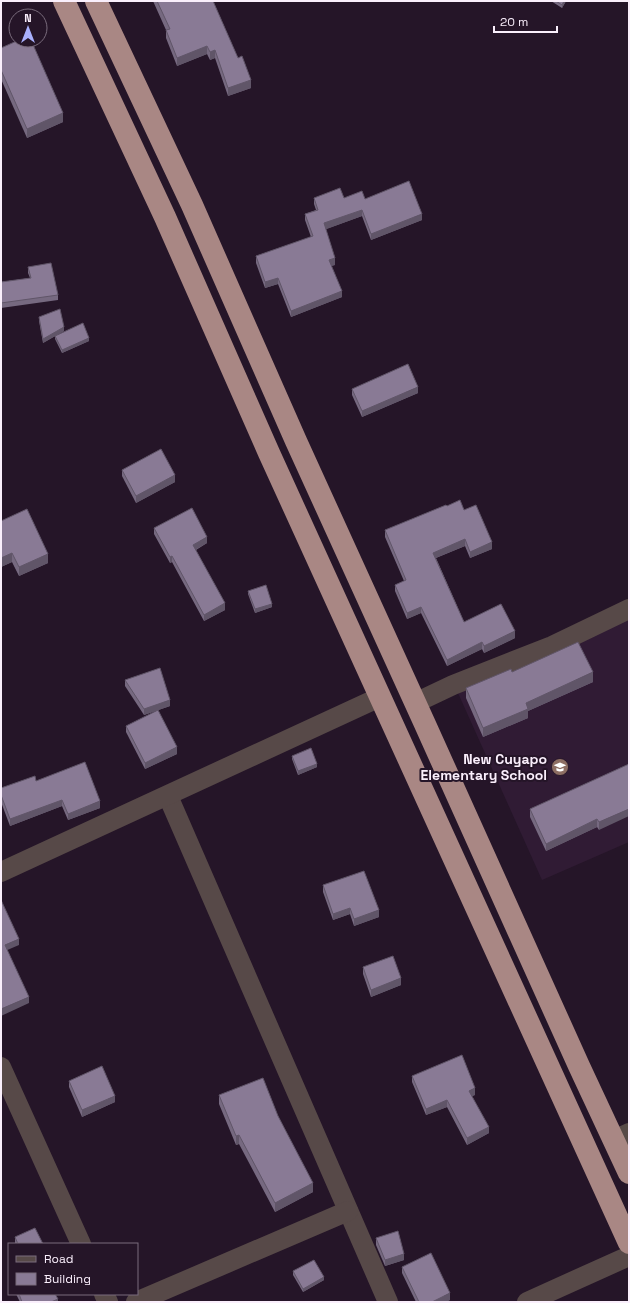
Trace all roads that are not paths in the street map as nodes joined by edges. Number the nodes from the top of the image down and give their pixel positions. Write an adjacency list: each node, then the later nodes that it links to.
1 (64, 1): 4 (highway)
2 (96, 1): 5 (highway)
3 (629, 609): 5 (street)
4 (380, 697): 6 (street); 13 (highway)
5 (415, 703): 9 (highway)
6 (168, 796): 7 (street); 11 (street)
7 (1, 872)
8 (1, 1067): 12 (street)
9 (622, 1136): 10 (highway)
10 (629, 1173)
11 (348, 1211): 15 (street); 16 (street)
12 (81, 1243)
13 (629, 1243)
14 (629, 1256): 17 (street)
15 (136, 1302)
16 (388, 1302)
17 (527, 1302)

